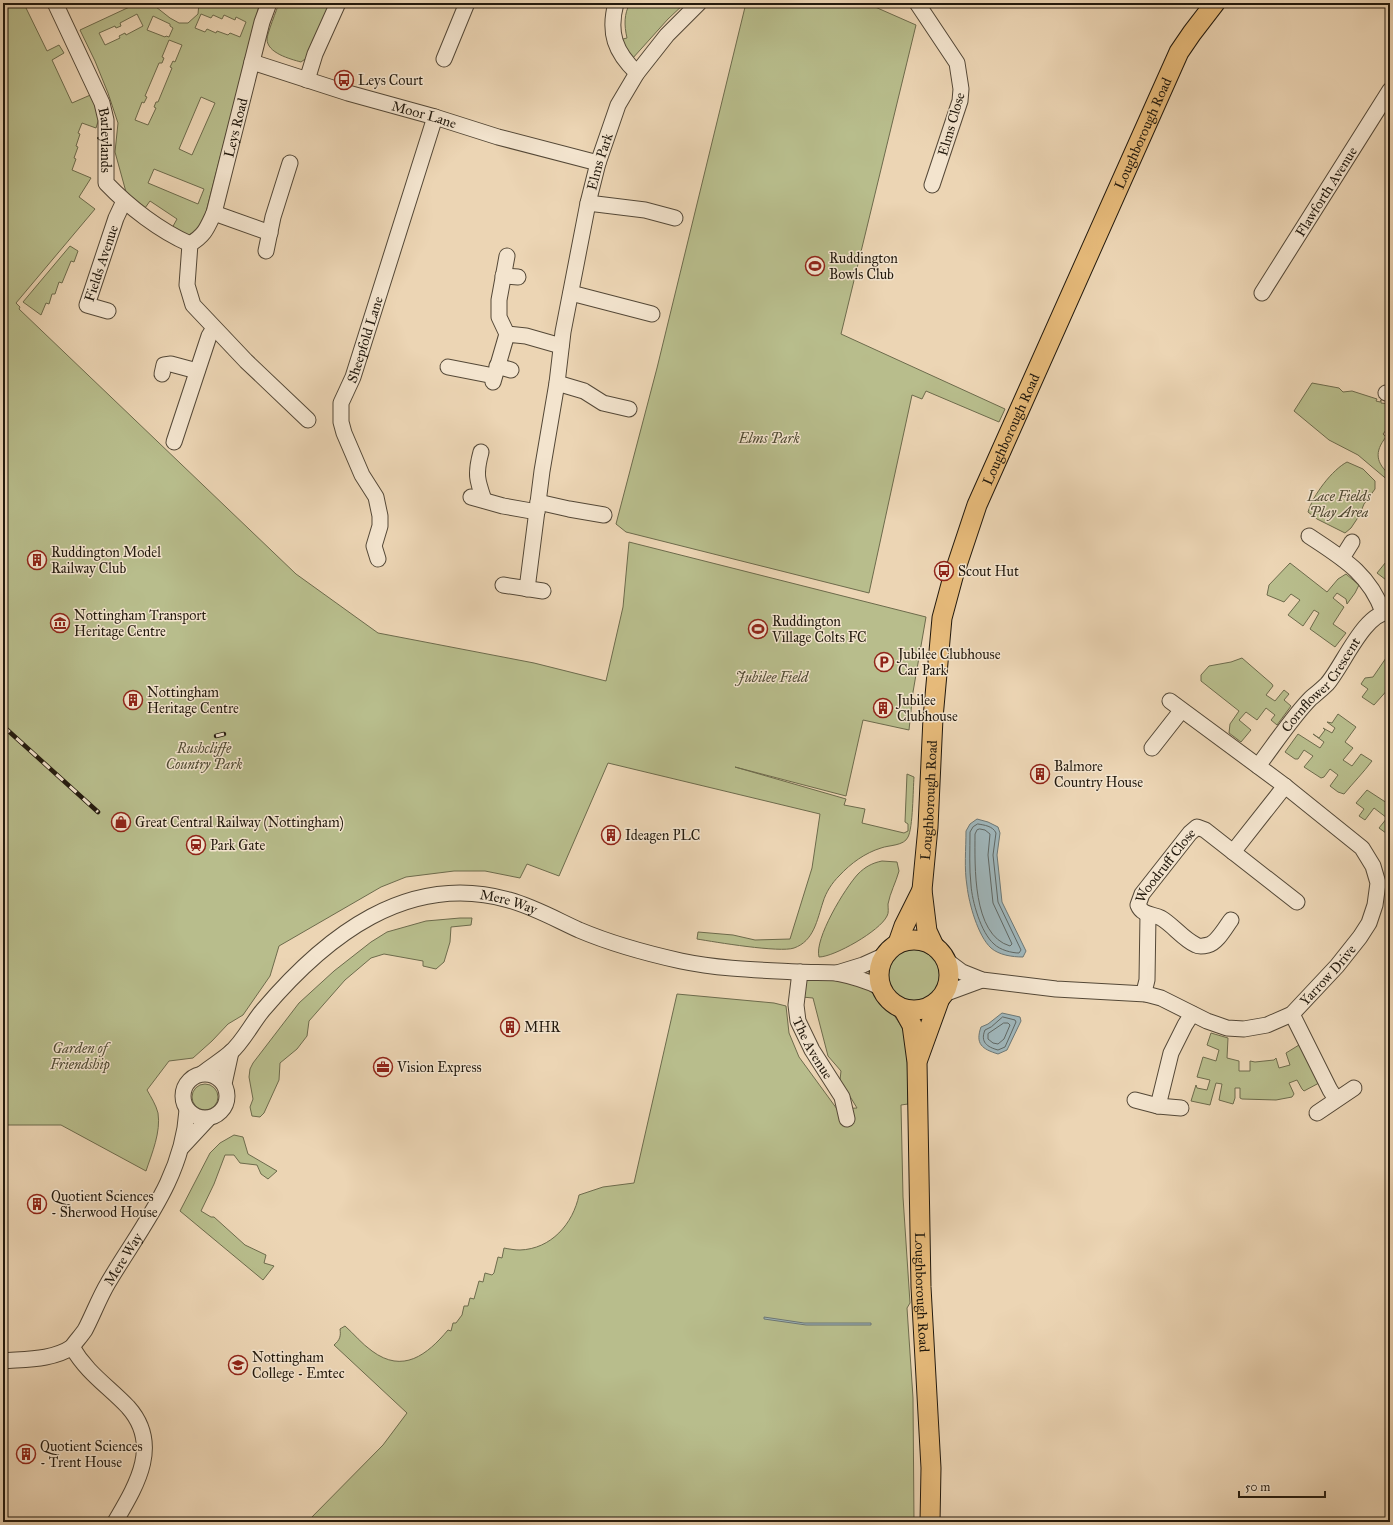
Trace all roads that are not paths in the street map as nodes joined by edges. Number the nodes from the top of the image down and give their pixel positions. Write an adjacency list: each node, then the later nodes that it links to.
1 (55, 3): 18 (street, Barleylands)
2 (269, 3): 10 (street, Leys Road)
3 (338, 3): 12 (street)
4 (467, 3): 9 (street)
5 (616, 3): 11 (street)
6 (699, 3): 11 (street, Elms Park)
7 (917, 3): 17 (street, Elms Close)
8 (1215, 3): 56 (main road, Loughborough Road)
9 (444, 58)
10 (252, 62): 12 (street, Moor Lane); 20 (street, Leys Road)
11 (637, 72): 16 (street, Elms Park)
12 (307, 80): 14 (street, Moor Lane)
13 (1390, 90): 27 (street, Flawforth Avenue)
14 (435, 117): 16 (street, Moor Lane); 46 (street, Sheepfold Lane)
15 (290, 163): 22 (street)
16 (598, 163): 19 (street, Elms Park)
17 (933, 186)
18 (124, 201): 23 (street, Barleylands); 28 (street, Fields Avenue)
19 (588, 203): 21 (street); 26 (street, Elms Park)
20 (214, 213): 22 (street); 23 (street, Leys Road)
21 (675, 218)
22 (270, 233): 24 (street)
23 (190, 244): 30 (street)
24 (266, 251)
25 (507, 256): 31 (street)
26 (571, 293): 29 (street); 32 (street, Elms Park)
27 (1262, 293)
28 (108, 311)
29 (652, 314)
30 (214, 328): 34 (street); 38 (street)
31 (507, 334): 32 (street); 33 (street)
32 (561, 346): 36 (street, Elms Park)
33 (448, 367)
34 (197, 372): 35 (street); 39 (street)
35 (162, 374)
36 (557, 383): 37 (street); 41 (street, Elms Park)
37 (629, 409)
38 (308, 420)
39 (174, 442)
40 (481, 452): 41 (street)
41 (537, 507): 42 (street); 48 (street, Elms Park)
42 (604, 514)
43 (1309, 536): 45 (street)
44 (1352, 542): 45 (street)
45 (1342, 558): 50 (street)
46 (378, 559)
47 (503, 585): 48 (street)
48 (527, 589): 49 (street)
49 (543, 591)
50 (1386, 612): 52 (street, Cornflower Crescent)
51 (1152, 748): 52 (street, Yarrow Drive)
52 (1258, 766): 53 (street, Yarrow Drive)
53 (1285, 786): 54 (street); 55 (street, Yarrow Drive)
54 (1233, 852): 57 (street, Woodruff Close); 58 (street, Woodruff Close)
55 (1384, 882): 72 (street, Yarrow Drive)
56 (922, 890): 60 (main road, Loughborough Road); 61 (main road, Loughborough Road)
57 (1297, 902)
58 (1148, 914): 59 (street, Woodruff Close); 68 (street)
59 (1231, 920)
60 (898, 943): 61 (main road); 62 (main road)
61 (934, 946): 63 (main road)
62 (883, 956): 65 (street, Mere Way); 67 (main road)
63 (946, 960): 66 (street); 69 (main road)
64 (800, 972): 65 (street, Mere Way); 73 (street, Mere Way); 85 (street, The Avenue)
65 (836, 973): 67 (street, Mere Way)
66 (982, 980): 68 (street, Yarrow Drive); 69 (street)
67 (880, 987): 70 (main road)
68 (1146, 994): 71 (street, Yarrow Drive)
69 (941, 997): 70 (main road); 74 (main road, Loughborough Road)
70 (903, 1009): 74 (main road, Loughborough Road)
71 (1192, 1014): 72 (street, Yarrow Drive); 80 (street)
72 (1292, 1014): 78 (street)
73 (231, 1052): 75 (street, Mere Way); 76 (street, Mere Way)
74 (917, 1062): 90 (main road, Loughborough Road)
75 (203, 1073): 76 (street); 82 (street)
76 (224, 1084): 84 (street)
77 (1354, 1088): 78 (street)
78 (1336, 1099): 83 (street)
79 (1135, 1100): 80 (street)
80 (1158, 1106): 81 (street)
81 (1181, 1108)
82 (187, 1110): 84 (street); 86 (street, Mere Way)
83 (1317, 1113)
84 (208, 1119): 86 (street, Mere Way)
85 (847, 1119)
86 (181, 1148): 87 (street, Mere Way)
87 (72, 1347): 88 (street); 89 (street)
88 (3, 1361)
89 (115, 1522)
90 (930, 1522)

